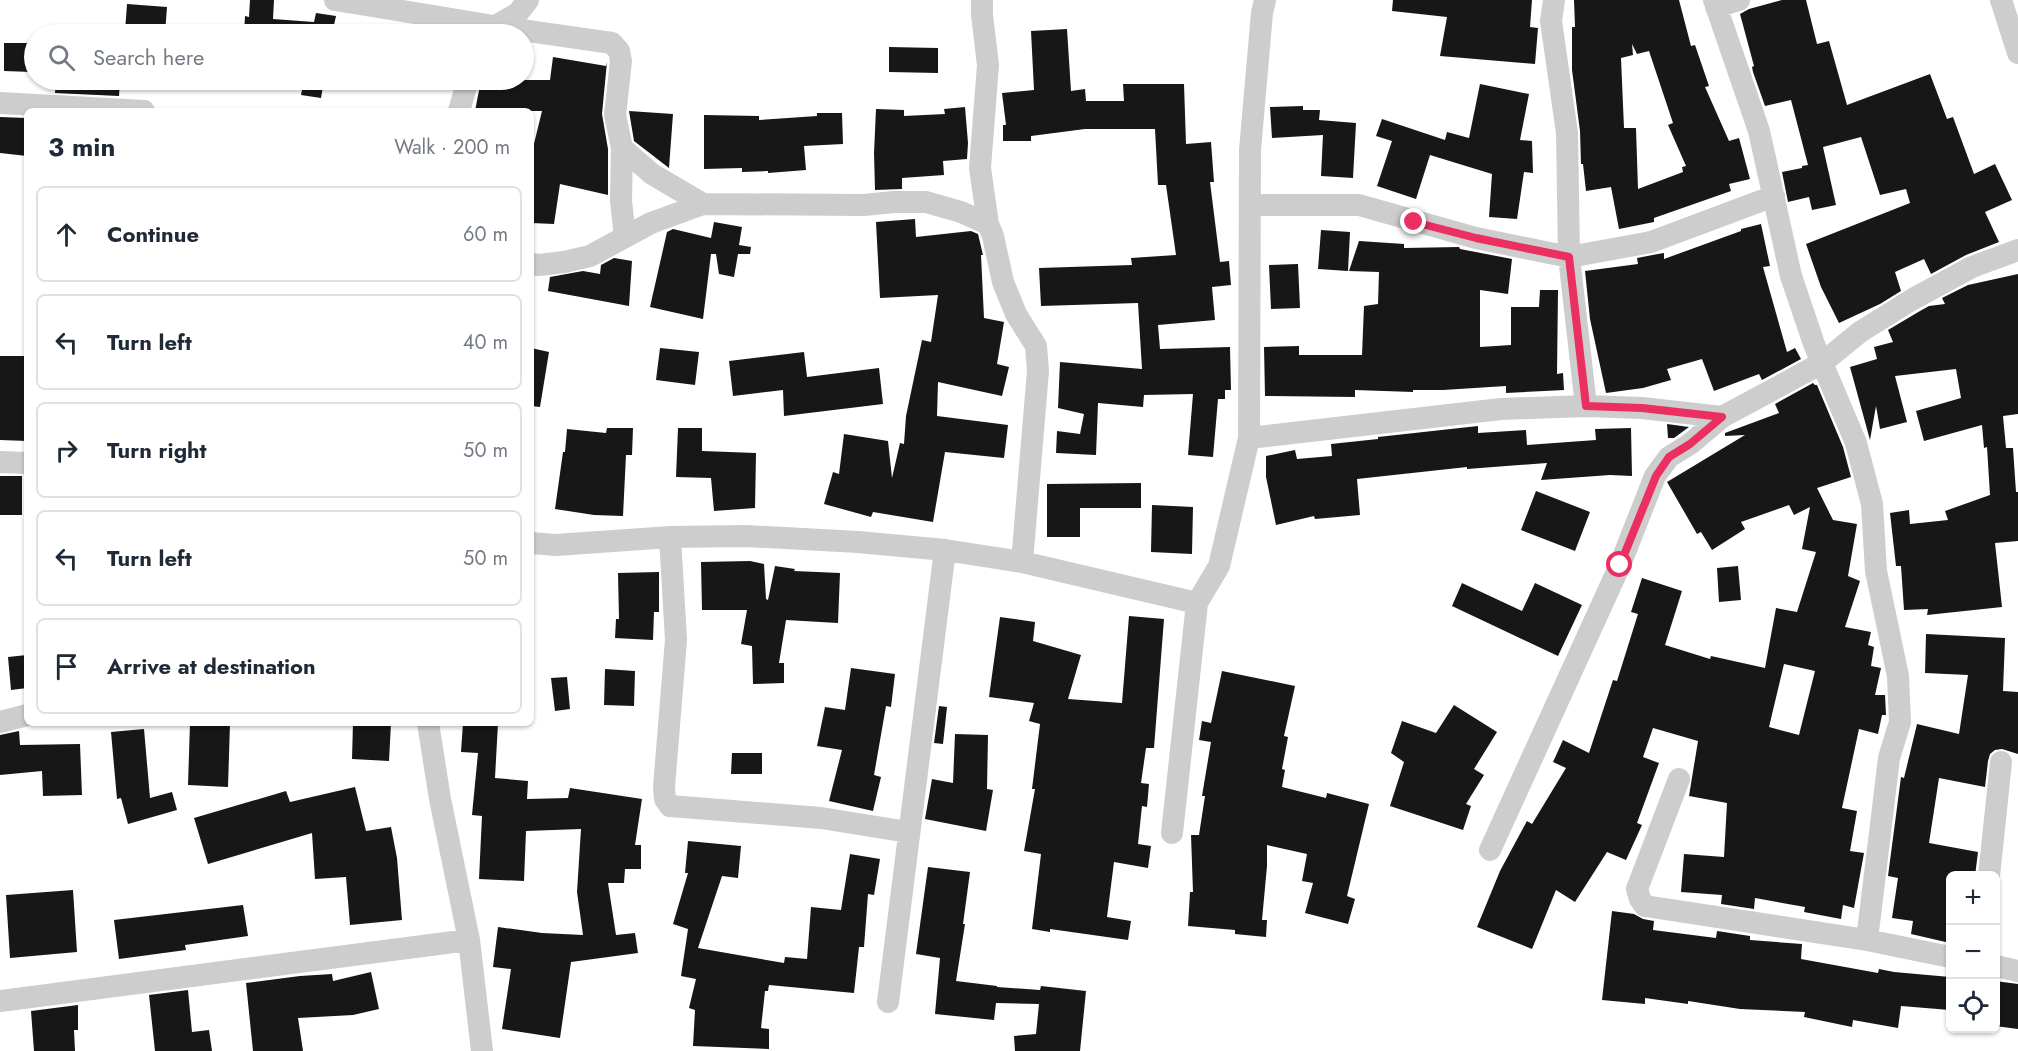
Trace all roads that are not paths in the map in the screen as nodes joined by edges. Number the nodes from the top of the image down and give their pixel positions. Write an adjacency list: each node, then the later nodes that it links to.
1 (335, 0): 9 (street)
2 (528, 0): 10 (street)
3 (982, 0): 21 (street)
4 (1265, 0): 20 (street)
5 (1554, 0): 24 (street)
6 (1739, 0): 8 (street)
7 (2001, 0): 12 (street)
8 (1715, 4): 18 (street)
9 (459, 24)
10 (500, 24)
11 (534, 35): 17 (street)
12 (2018, 53)
13 (465, 90): 16 (street)
14 (0, 103): 15 (street)
15 (90, 108)
16 (460, 108)
17 (622, 148): 19 (street); 22 (street)
18 (1773, 196): 24 (street); 26 (street)
19 (703, 204): 21 (street); 22 (street)
20 (1251, 205): 24 (street); 29 (street)
21 (988, 224): 35 (street)
22 (625, 237): 25 (street)
23 (2018, 250): 26 (street)
24 (1569, 257): 27 (street)
25 (534, 264)
26 (1822, 363): 28 (street); 47 (street)
27 (1586, 406): 28 (street); 29 (street)
28 (1722, 417): 44 (street)
29 (1249, 438): 36 (street)
30 (0, 462): 31 (street)
31 (24, 463)
32 (670, 537): 33 (street); 34 (street); 42 (street)
33 (534, 543)
34 (945, 550): 35 (street); 42 (street)
35 (1022, 562): 36 (street)
36 (1197, 603): 43 (street)
37 (24, 716): 38 (street)
38 (0, 722)
39 (428, 726): 46 (street)
40 (2001, 762): 45 (street)
41 (1679, 779): 47 (street)
42 (908, 832): 52 (street)
43 (1172, 833)
44 (1490, 850)
45 (1990, 871)
46 (469, 940): 51 (street); 53 (street)
47 (1867, 940): 48 (street)
48 (1946, 956)
49 (2000, 967): 50 (street)
50 (2018, 971)
51 (0, 1001)
52 (888, 1002)
53 (482, 1051)

